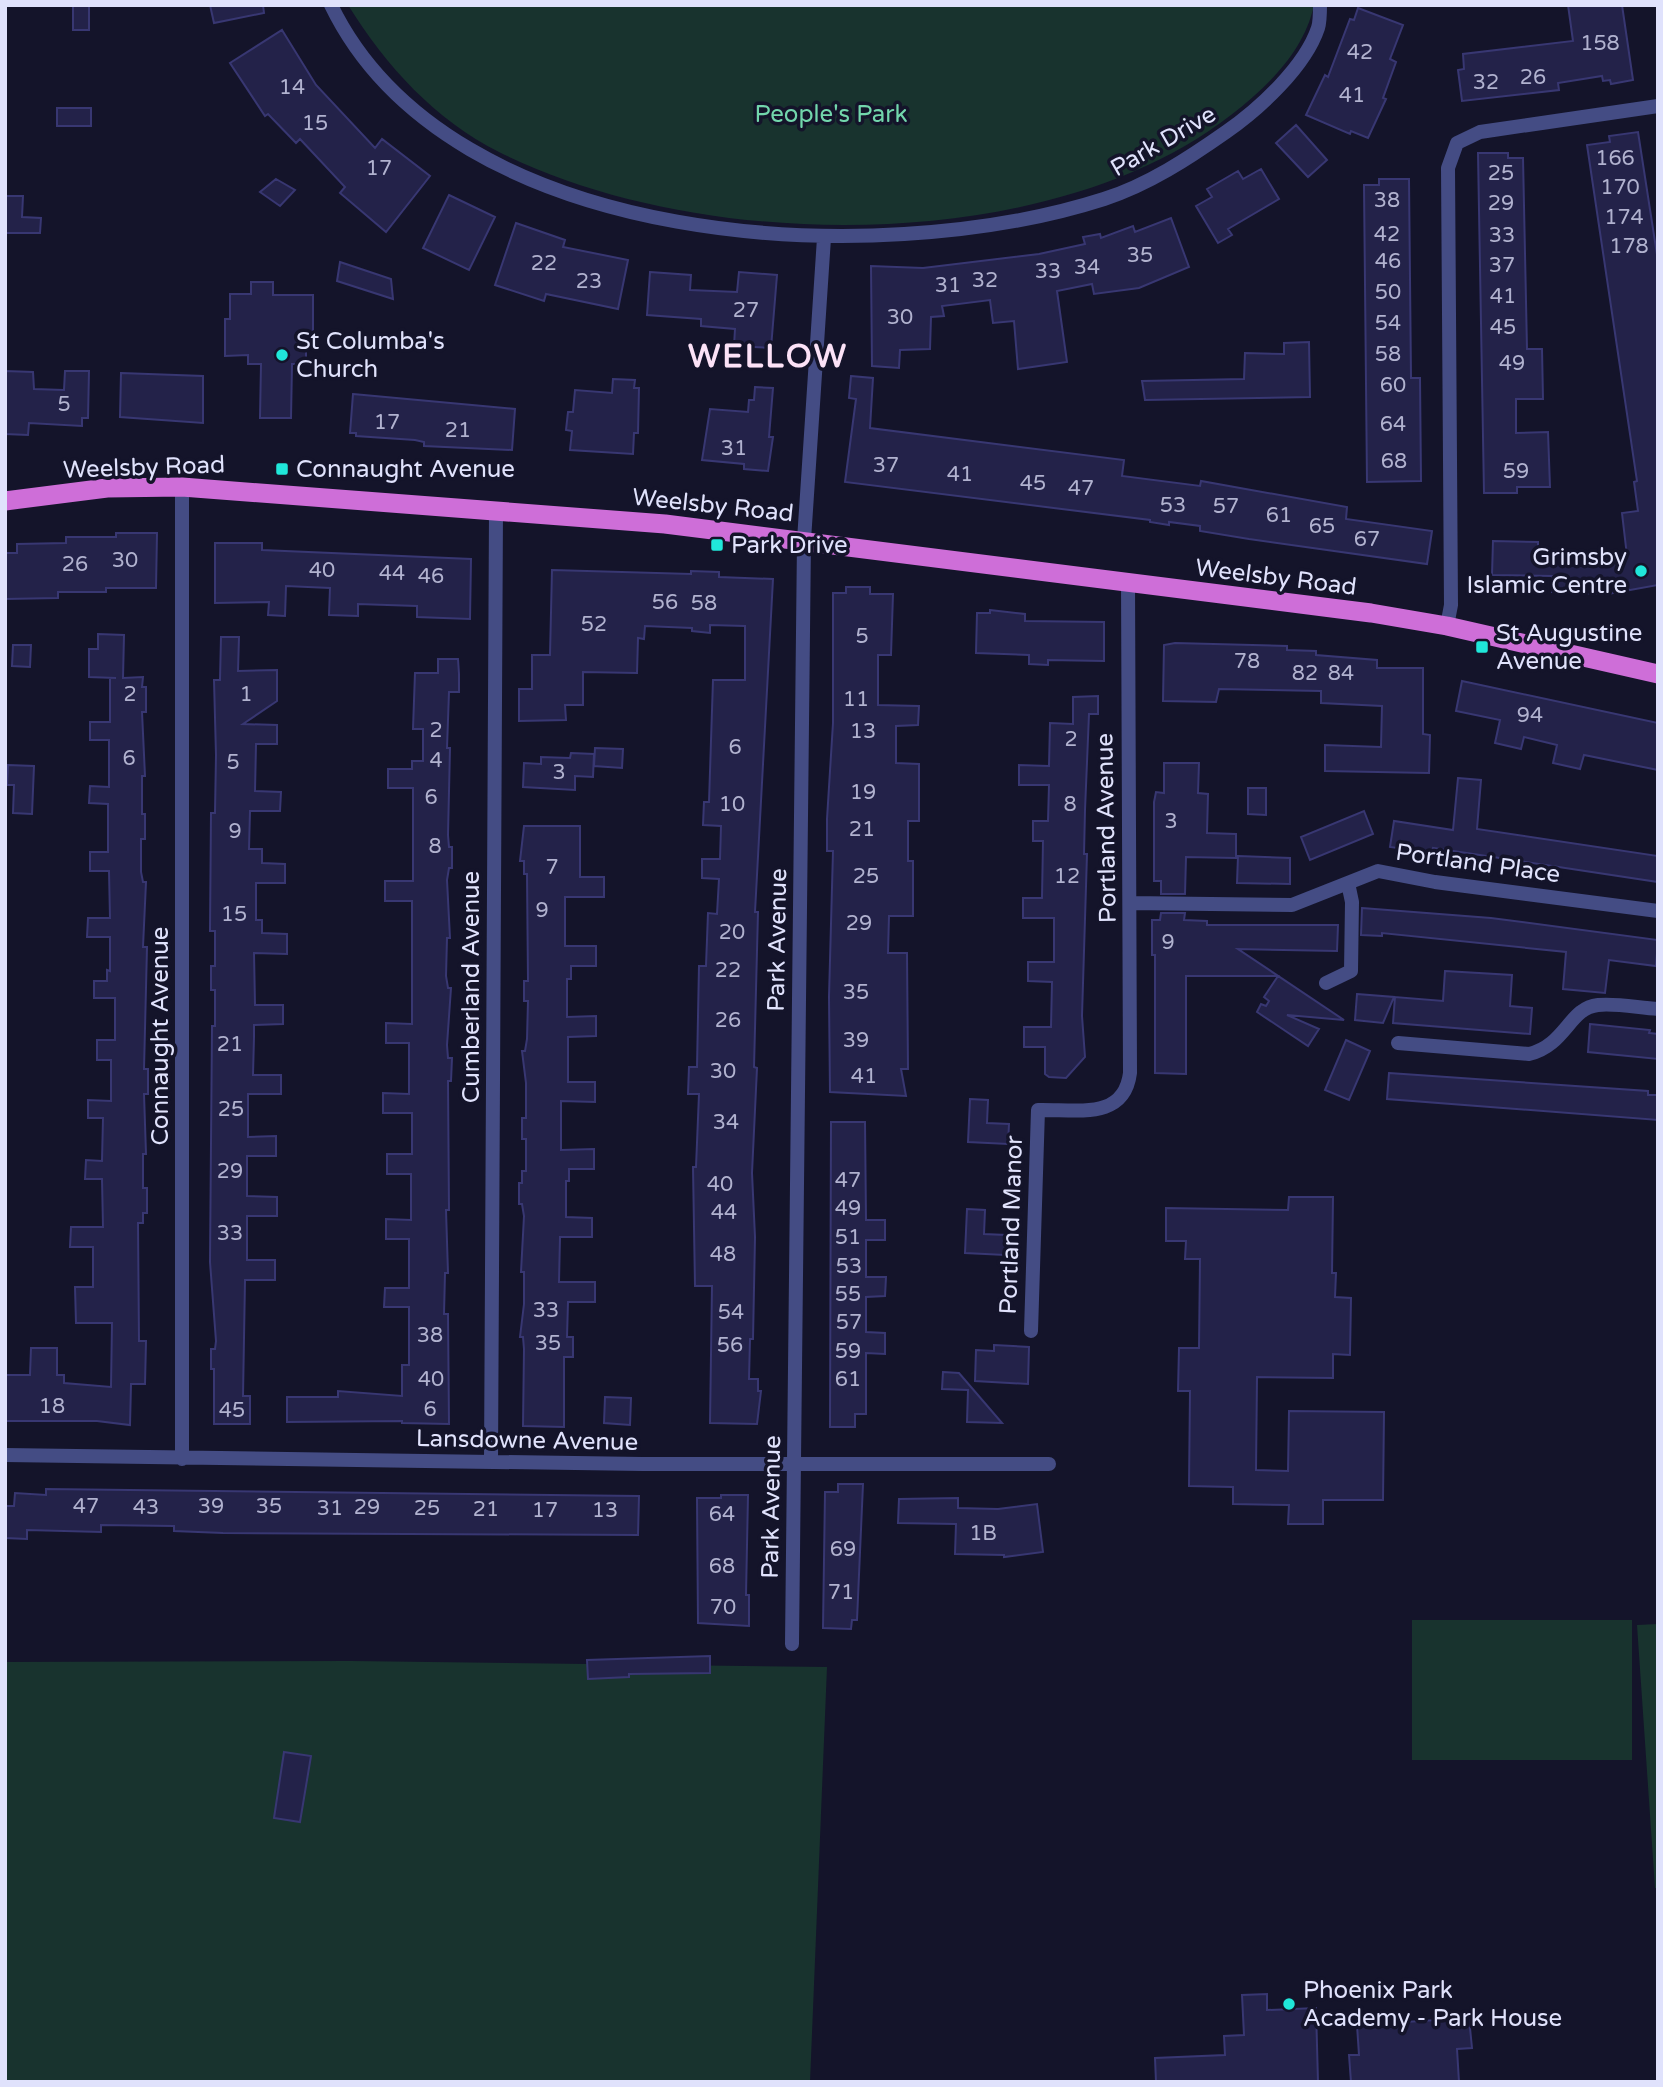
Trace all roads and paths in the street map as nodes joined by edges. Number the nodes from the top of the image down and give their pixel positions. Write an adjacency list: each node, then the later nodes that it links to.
1 (331, 5): 4 (street, Park Drive)
2 (1320, 5): 4 (street, Park Drive)
3 (1658, 106): 10 (street)
4 (824, 237): 8 (street, Park Avenue)
5 (182, 487): 6 (highway, Weelsby Road); 7 (highway, Weelsby Road); 21 (street, Connaught Avenue)
6 (5, 501)
7 (496, 511): 8 (highway, Weelsby Road); 22 (street, Cumberland Avenue)
8 (804, 540): 9 (highway, Weelsby Road); 23 (street, Park Avenue)
9 (1128, 583): 10 (highway, Weelsby Road); 13 (street, Portland Avenue)
10 (1447, 626): 11 (highway, Weelsby Road)
11 (1658, 674)
12 (1348, 883): 13 (street, Portland Place); 14 (street, Portland Place); 15 (street)
13 (1130, 903): 18 (street, Portland Avenue)
14 (1658, 911)
15 (1326, 983)
16 (1658, 1009): 17 (street)
17 (1398, 1043)
18 (1130, 1073): 19 (street, Portland Manor)
19 (1031, 1331)
20 (5, 1455): 21 (street, Lansdowne Avenue)
21 (182, 1459): 22 (street, Lansdowne Avenue)
22 (491, 1462): 23 (street, Lansdowne Avenue)
23 (794, 1463): 24 (street, Lansdowne Avenue); 25 (street, Park Avenue)
24 (1049, 1465)
25 (792, 1644)

